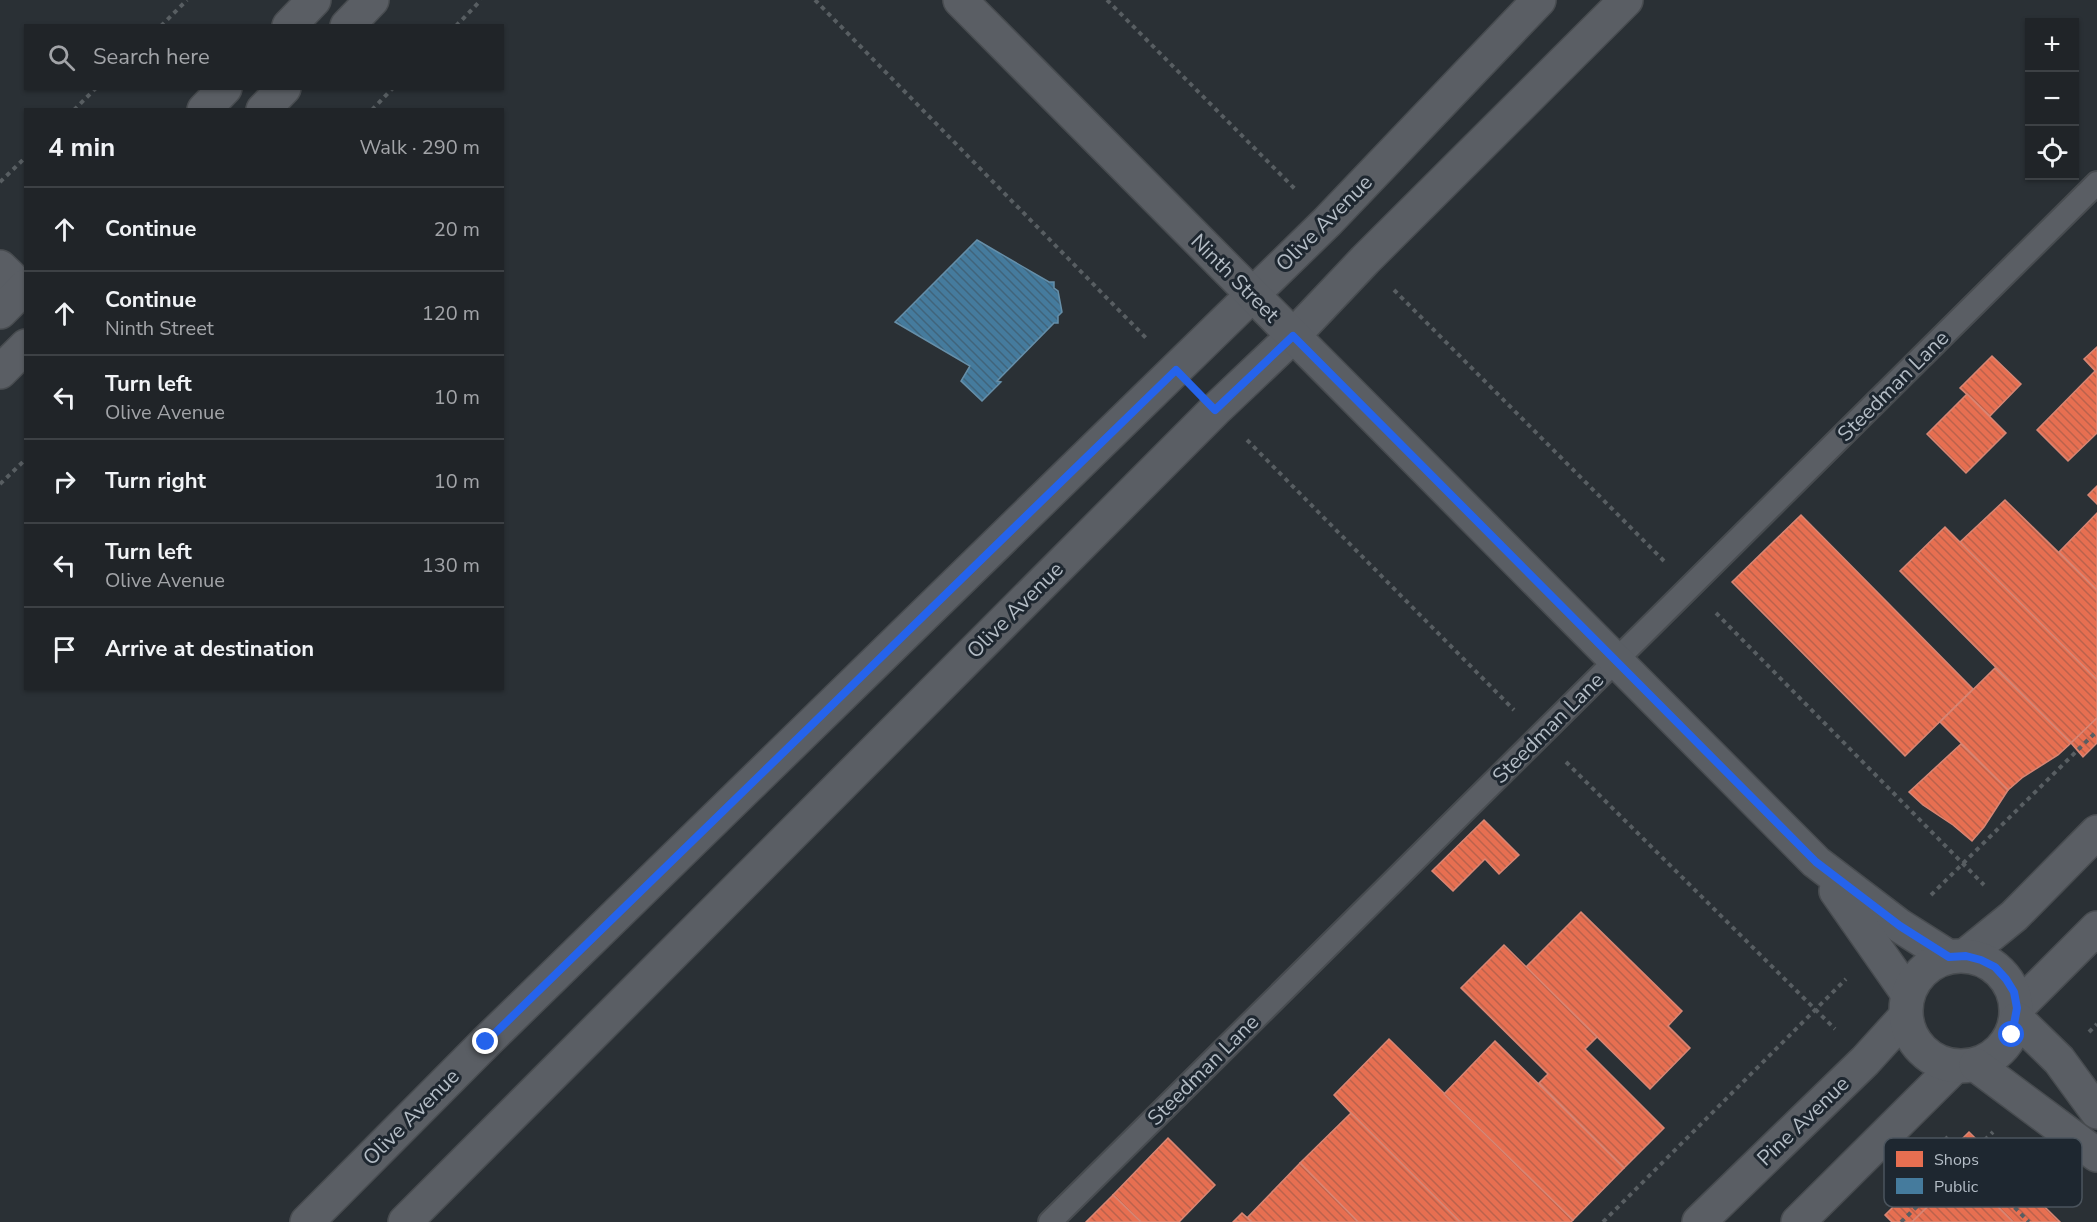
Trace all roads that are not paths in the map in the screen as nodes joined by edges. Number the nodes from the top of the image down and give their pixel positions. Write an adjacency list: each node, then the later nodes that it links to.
1 (314, 0): 6 (street)
2 (372, 0): 7 (street)
3 (960, 0): 14 (street, Ninth Street)
4 (1539, 0): 14 (street, Olive Avenue)
5 (1626, 0): 16 (street, Olive Avenue)
6 (291, 24)
7 (348, 24)
8 (223, 90): 10 (street)
9 (282, 90): 11 (street)
10 (206, 108)
11 (264, 108)
12 (2097, 183): 19 (lane, Steedman Lane)
13 (18, 283): 15 (street)
14 (1252, 296): 16 (street, Ninth Street); 33 (street, Olive Avenue)
15 (0, 312)
16 (1293, 336): 19 (street, Ninth Street); 34 (street, Olive Avenue)
17 (24, 348): 18 (street)
18 (0, 372)
19 (1615, 660): 22 (street, Ninth Street); 35 (lane, Steedman Lane)
20 (2097, 832): 23 (street)
21 (2097, 928): 25 (street)
22 (1888, 937): 23 (street, Ninth Street); 24 (street, Ninth Street)
23 (1958, 956): 24 (street); 25 (street)
24 (1907, 1005): 26 (street); 36 (street, Pine Avenue)
25 (2017, 1013): 26 (street); 27 (street)
26 (1965, 1066): 28 (street); 29 (street)
27 (2097, 1112)
28 (1888, 1138)
29 (2072, 1138)
30 (1884, 1142): 37 (street)
31 (2082, 1145): 32 (street)
32 (2097, 1155)
33 (308, 1222)
34 (405, 1222)
35 (1050, 1222)
36 (1699, 1222)
37 (1798, 1222)

